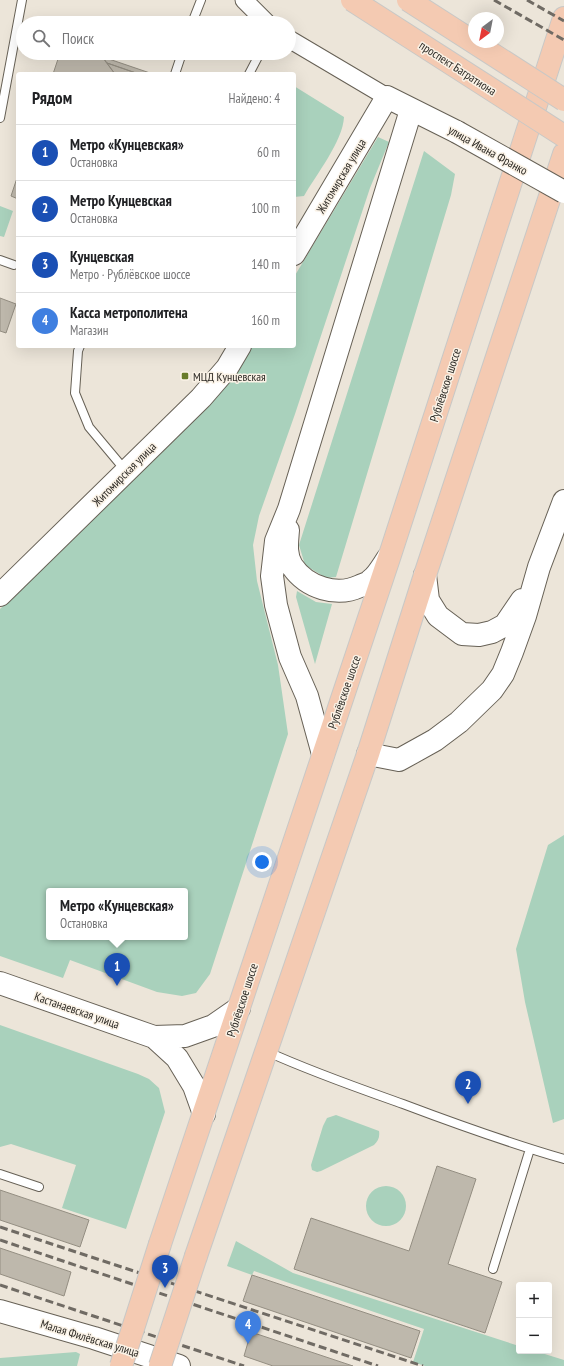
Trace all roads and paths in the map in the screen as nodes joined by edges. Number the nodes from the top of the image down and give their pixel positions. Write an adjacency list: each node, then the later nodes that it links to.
1 (22, 0): 6 (lane)
2 (201, 0): 7 (lane)
3 (244, 0): 8 (street)
4 (352, 0): 20 (main road, проспект Багратиона, bridge)
5 (408, 0): 17 (main road, bridge)
6 (19, 16)
7 (195, 16)
8 (260, 16)
9 (564, 18): 31 (main road, Рублёвское шоссе)
10 (16, 32): 19 (lane)
11 (296, 42): 16 (street)
12 (179, 60): 14 (lane)
13 (256, 60): 15 (lane)
14 (175, 72)
15 (249, 72)
16 (387, 97): 18 (street, улица Ивана Франко); 23 (street, Житомирская улица)
17 (564, 100)
18 (410, 110): 22 (street, улица Ивана Франко, bridge); 30 (street)
19 (0, 118)
20 (564, 136)
21 (564, 154): 33 (main road)
22 (564, 192)
23 (296, 251)
24 (0, 260): 25 (lane)
25 (14, 265)
26 (79, 348): 28 (lane)
27 (239, 348): 28 (street, Житомирская улица)
28 (127, 473): 34 (street, Житомирская улица)
29 (564, 501): 32 (street)
30 (289, 508): 31 (street); 35 (street)
31 (389, 558): 35 (main road, Рублёвское шоссе)
32 (539, 567): 33 (street); 36 (street)
33 (425, 575): 36 (main road)
34 (0, 595)
35 (323, 754): 38 (main road, Рублёвское шоссе)
36 (368, 754): 40 (main road)
37 (0, 983): 39 (street, Кастанаевская улица)
38 (239, 1008): 39 (street, Кастанаевская улица); 41 (main road, Рублёвское шоссе)
39 (154, 1037): 41 (street, Кастанаевская улица)
40 (267, 1052): 42 (lane); 49 (main road, bridge)
41 (204, 1114): 48 (main road, Рублёвское шоссе, bridge)
42 (530, 1149): 43 (lane); 46 (lane)
43 (564, 1159)
44 (0, 1174): 45 (lane)
45 (39, 1187)
46 (492, 1269)
47 (0, 1311): 50 (street, Малая Филёвская улица)
48 (121, 1366)
49 (160, 1366)
50 (178, 1366)

